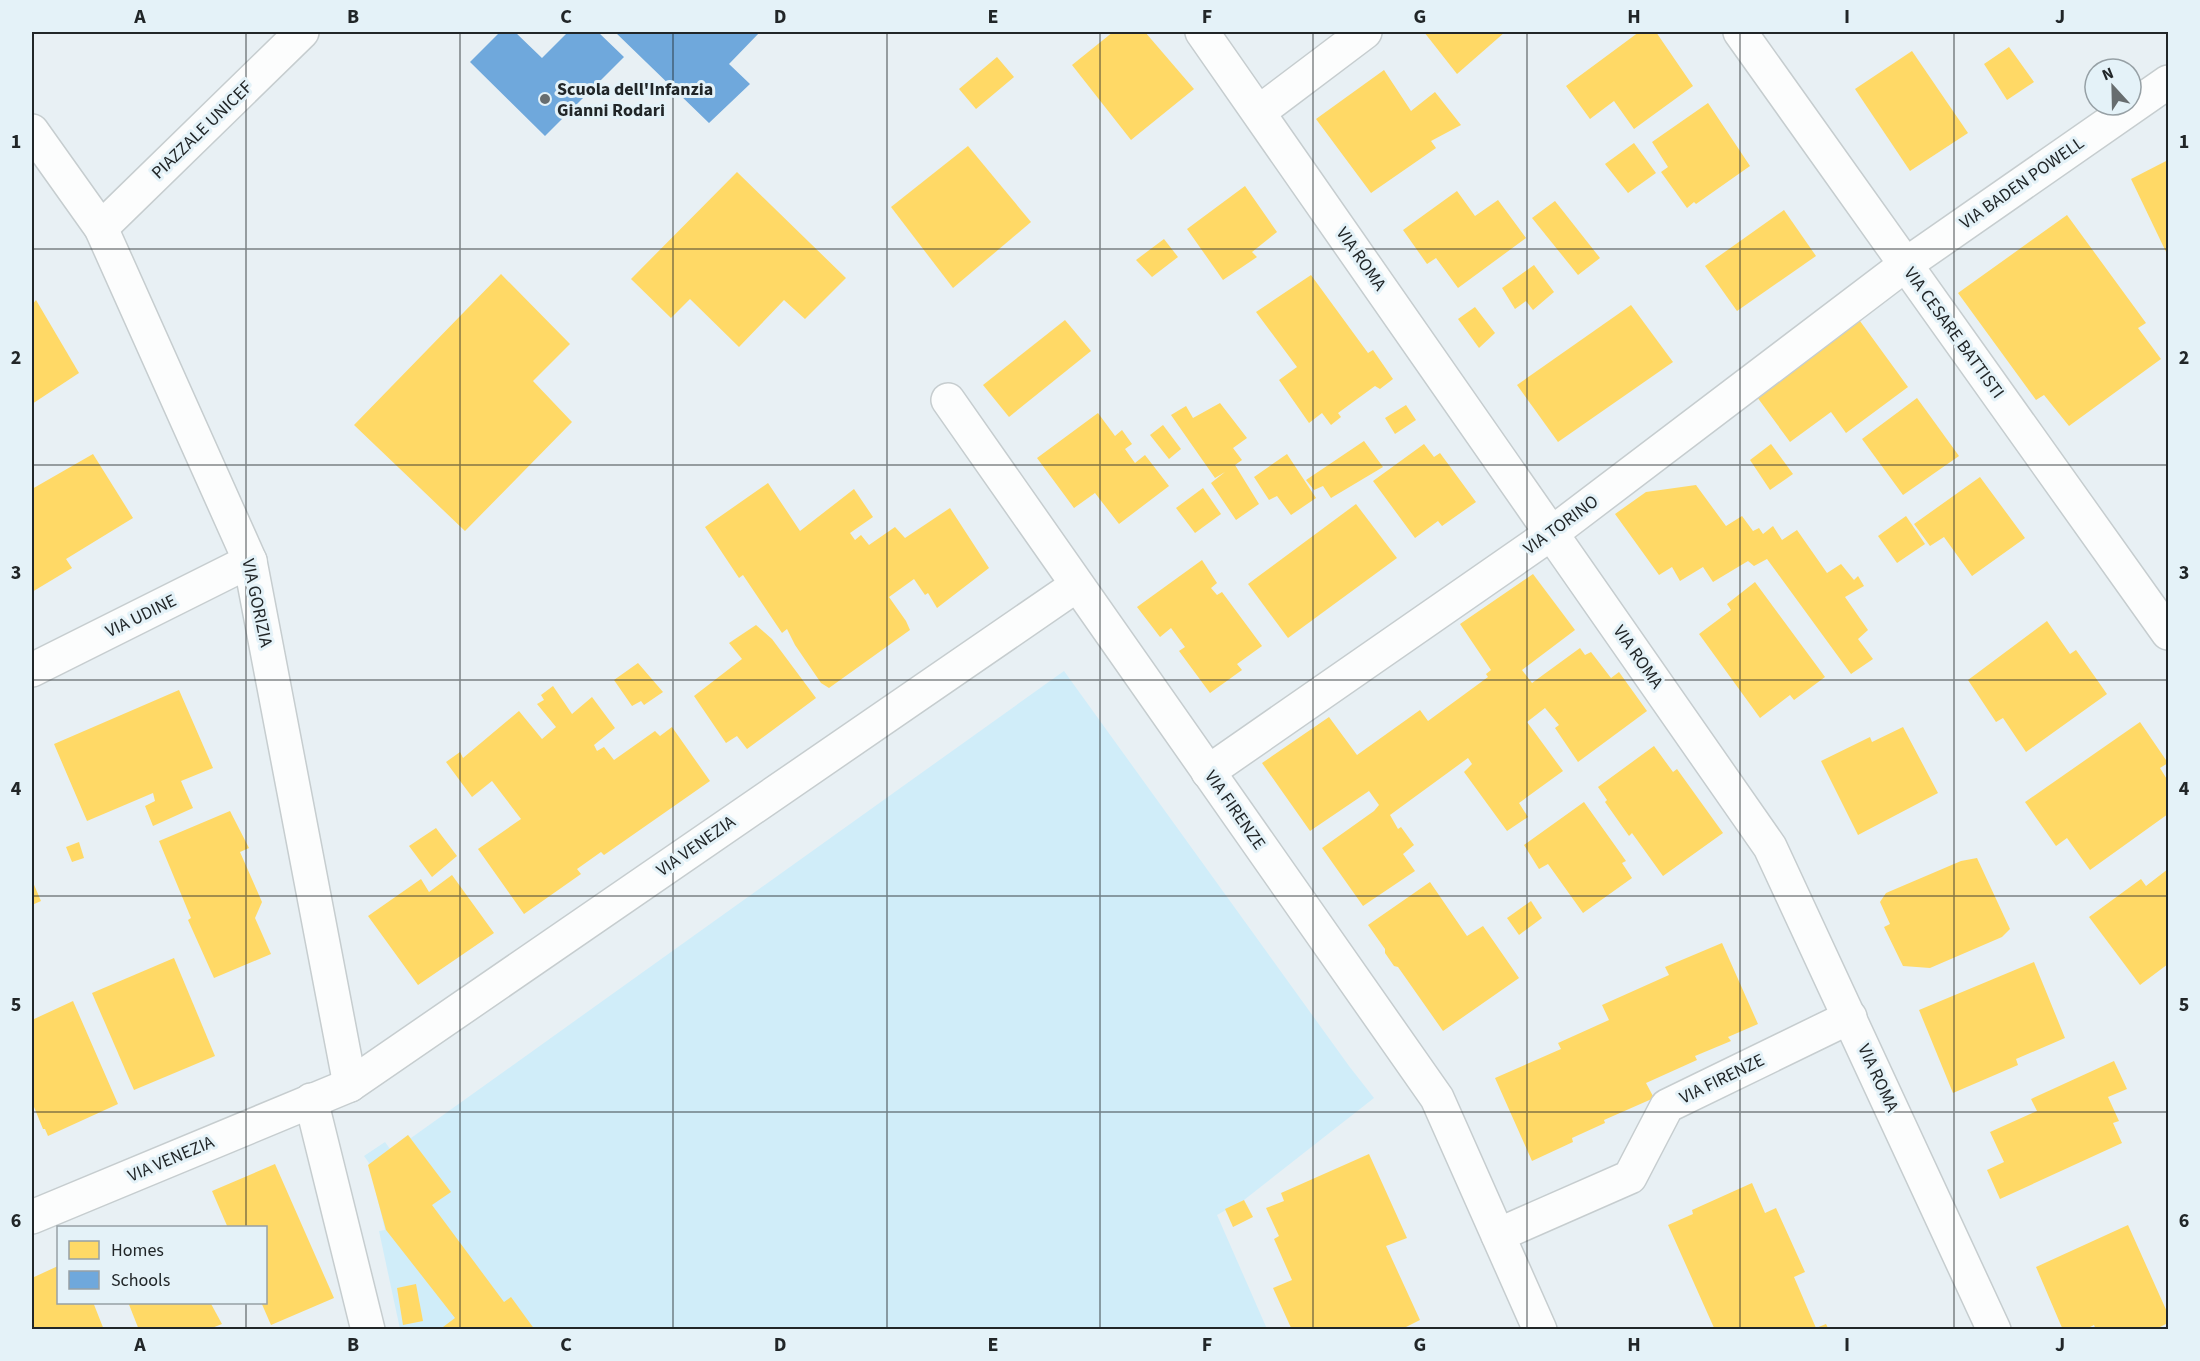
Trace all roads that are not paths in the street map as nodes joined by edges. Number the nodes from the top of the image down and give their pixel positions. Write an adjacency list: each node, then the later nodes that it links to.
1 (302, 32): 8 (street, PIAZZALE UNICEF)
2 (1202, 32): 6 (street, VIA ROMA)
3 (1365, 32): 6 (street)
4 (1740, 32): 9 (street, VIA CESARE BATTISTI)
5 (2169, 82): 9 (street, VIA BADEN POWELL)
6 (1259, 112): 11 (street, VIA ROMA)
7 (32, 131): 8 (street, VIA GORIZIA)
8 (101, 228): 12 (street, VIA GORIZIA)
9 (1905, 265): 11 (street, VIA TORINO); 14 (street, VIA CESARE BATTISTI)
10 (948, 400): 13 (street, VIA FIRENZE)
11 (1552, 533): 16 (street, VIA TORINO); 17 (street, VIA ROMA)
12 (250, 561): 15 (street, VIA UDINE); 18 (street, VIA GORIZIA)
13 (1077, 585): 16 (street, VIA FIRENZE); 18 (street, VIA VENEZIA)
14 (2169, 633)
15 (32, 670)
16 (1208, 772): 21 (street, VIA FIRENZE)
17 (1850, 1017): 21 (street, VIA FIRENZE); 24 (street, VIA ROMA)
18 (350, 1084): 19 (street, VIA VENEZIA)
19 (311, 1100): 20 (street, VIA VENEZIA); 22 (street)
20 (32, 1217)
21 (1498, 1235): 23 (street, VIA FIRENZE)
22 (368, 1329)
23 (1540, 1329)
24 (1994, 1329)

